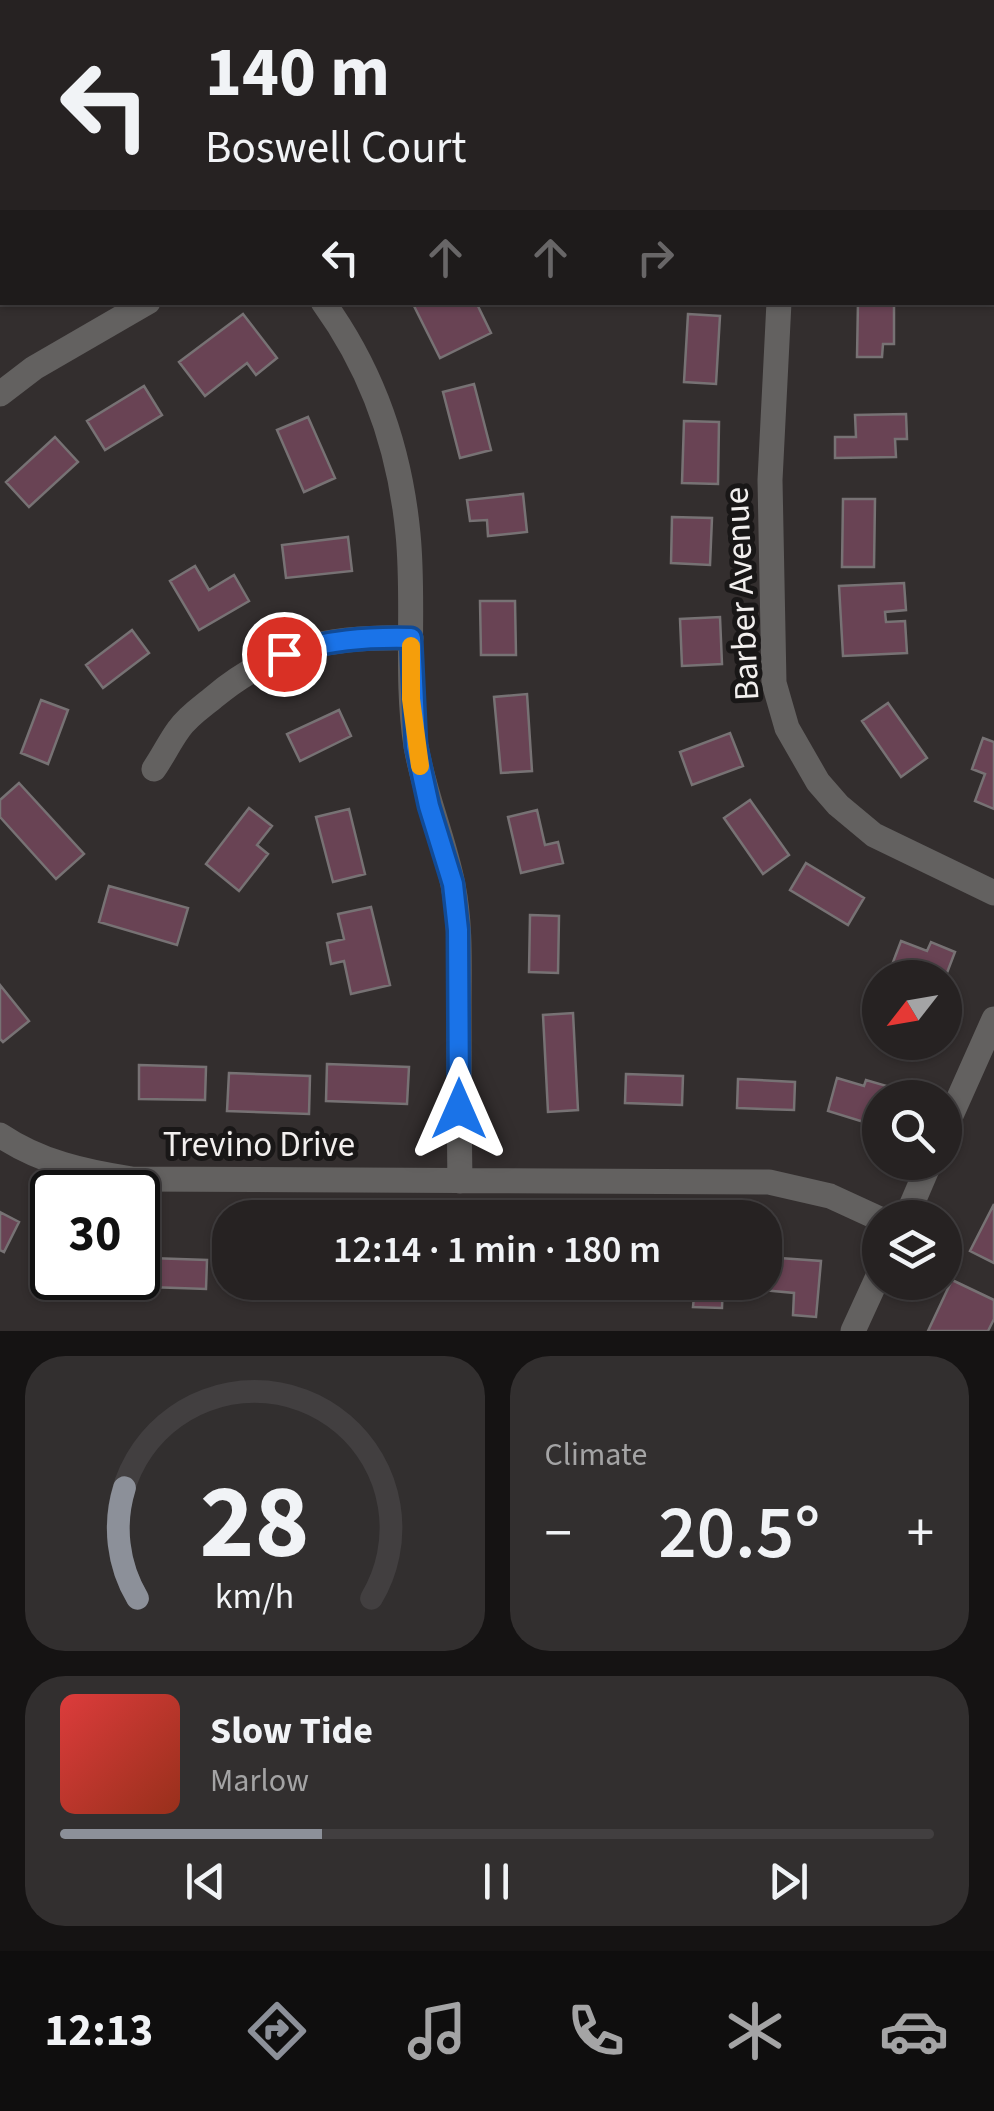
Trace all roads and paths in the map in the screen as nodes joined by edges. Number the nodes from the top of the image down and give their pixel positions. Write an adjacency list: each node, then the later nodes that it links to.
1 (143, 305): 4 (street)
2 (325, 305): 5 (street)
3 (778, 305): 7 (street, Barber Avenue)
4 (0, 394)
5 (411, 638): 6 (street); 11 (street)
6 (154, 769)
7 (994, 893)
8 (994, 1019): 9 (street)
9 (962, 1091)
10 (0, 1135): 11 (street, Trevino Drive)
11 (460, 1181): 12 (street, Trevino Drive)
12 (862, 1211)
13 (868, 1300): 14 (street)
14 (854, 1331)

